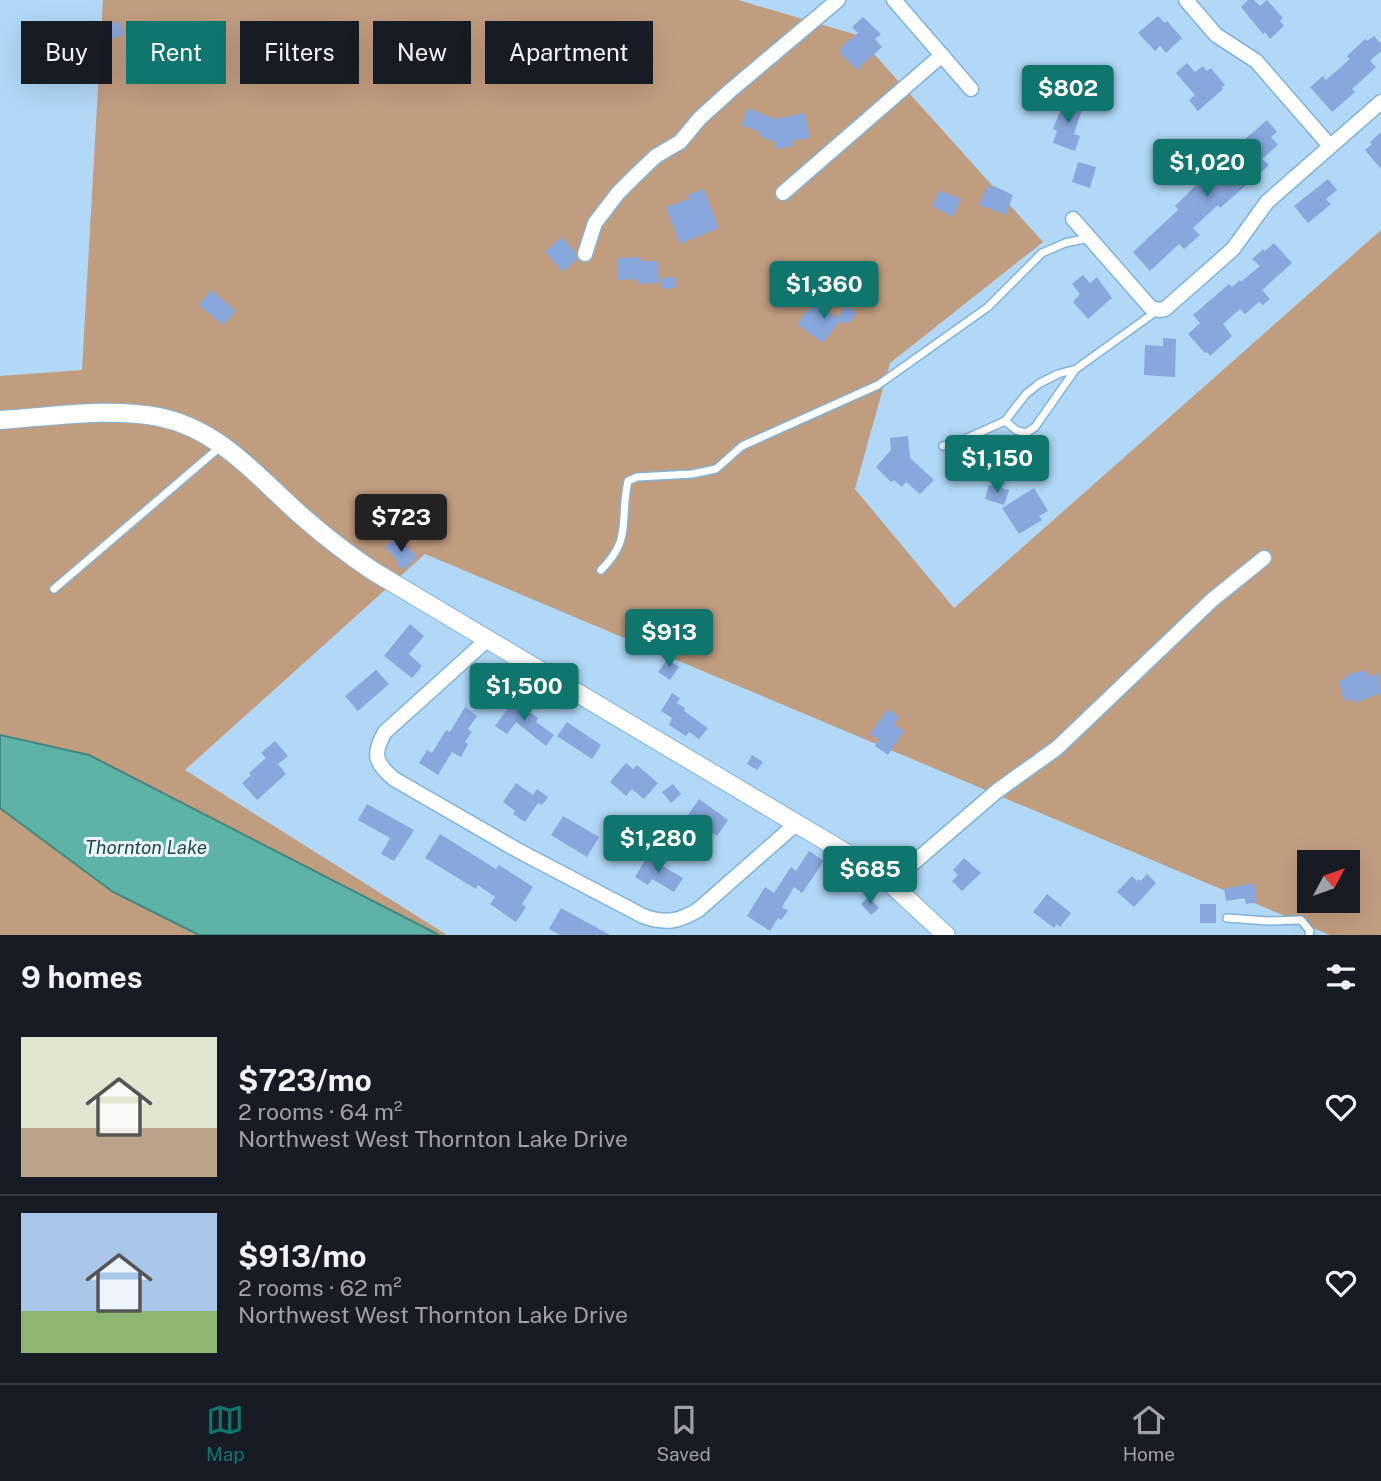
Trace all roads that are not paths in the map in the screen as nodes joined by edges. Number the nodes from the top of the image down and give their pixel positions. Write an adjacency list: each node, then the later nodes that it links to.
1 (838, 0): 11 (street)
2 (894, 0): 4 (street)
3 (1186, 0): 7 (street)
4 (942, 55): 5 (street); 8 (street)
5 (971, 89)
6 (1381, 102): 7 (street)
7 (1330, 146): 12 (street)
8 (783, 193)
9 (1073, 219): 10 (street)
10 (1090, 238): 12 (street); 19 (lane)
11 (585, 254)
12 (1158, 310): 13 (lane)
13 (1076, 369): 15 (lane); 15 (lane)
14 (0, 420): 16 (street)
15 (1005, 421): 17 (lane)
16 (223, 444): 20 (lane); 21 (street)
17 (943, 446)
18 (1264, 558): 23 (street)
19 (601, 570)
20 (54, 589)
21 (488, 639): 22 (street); 22 (street)
22 (797, 824): 23 (street)
23 (890, 883): 25 (street)
24 (1227, 918): 26 (lane)
25 (946, 935)
26 (1309, 935)

